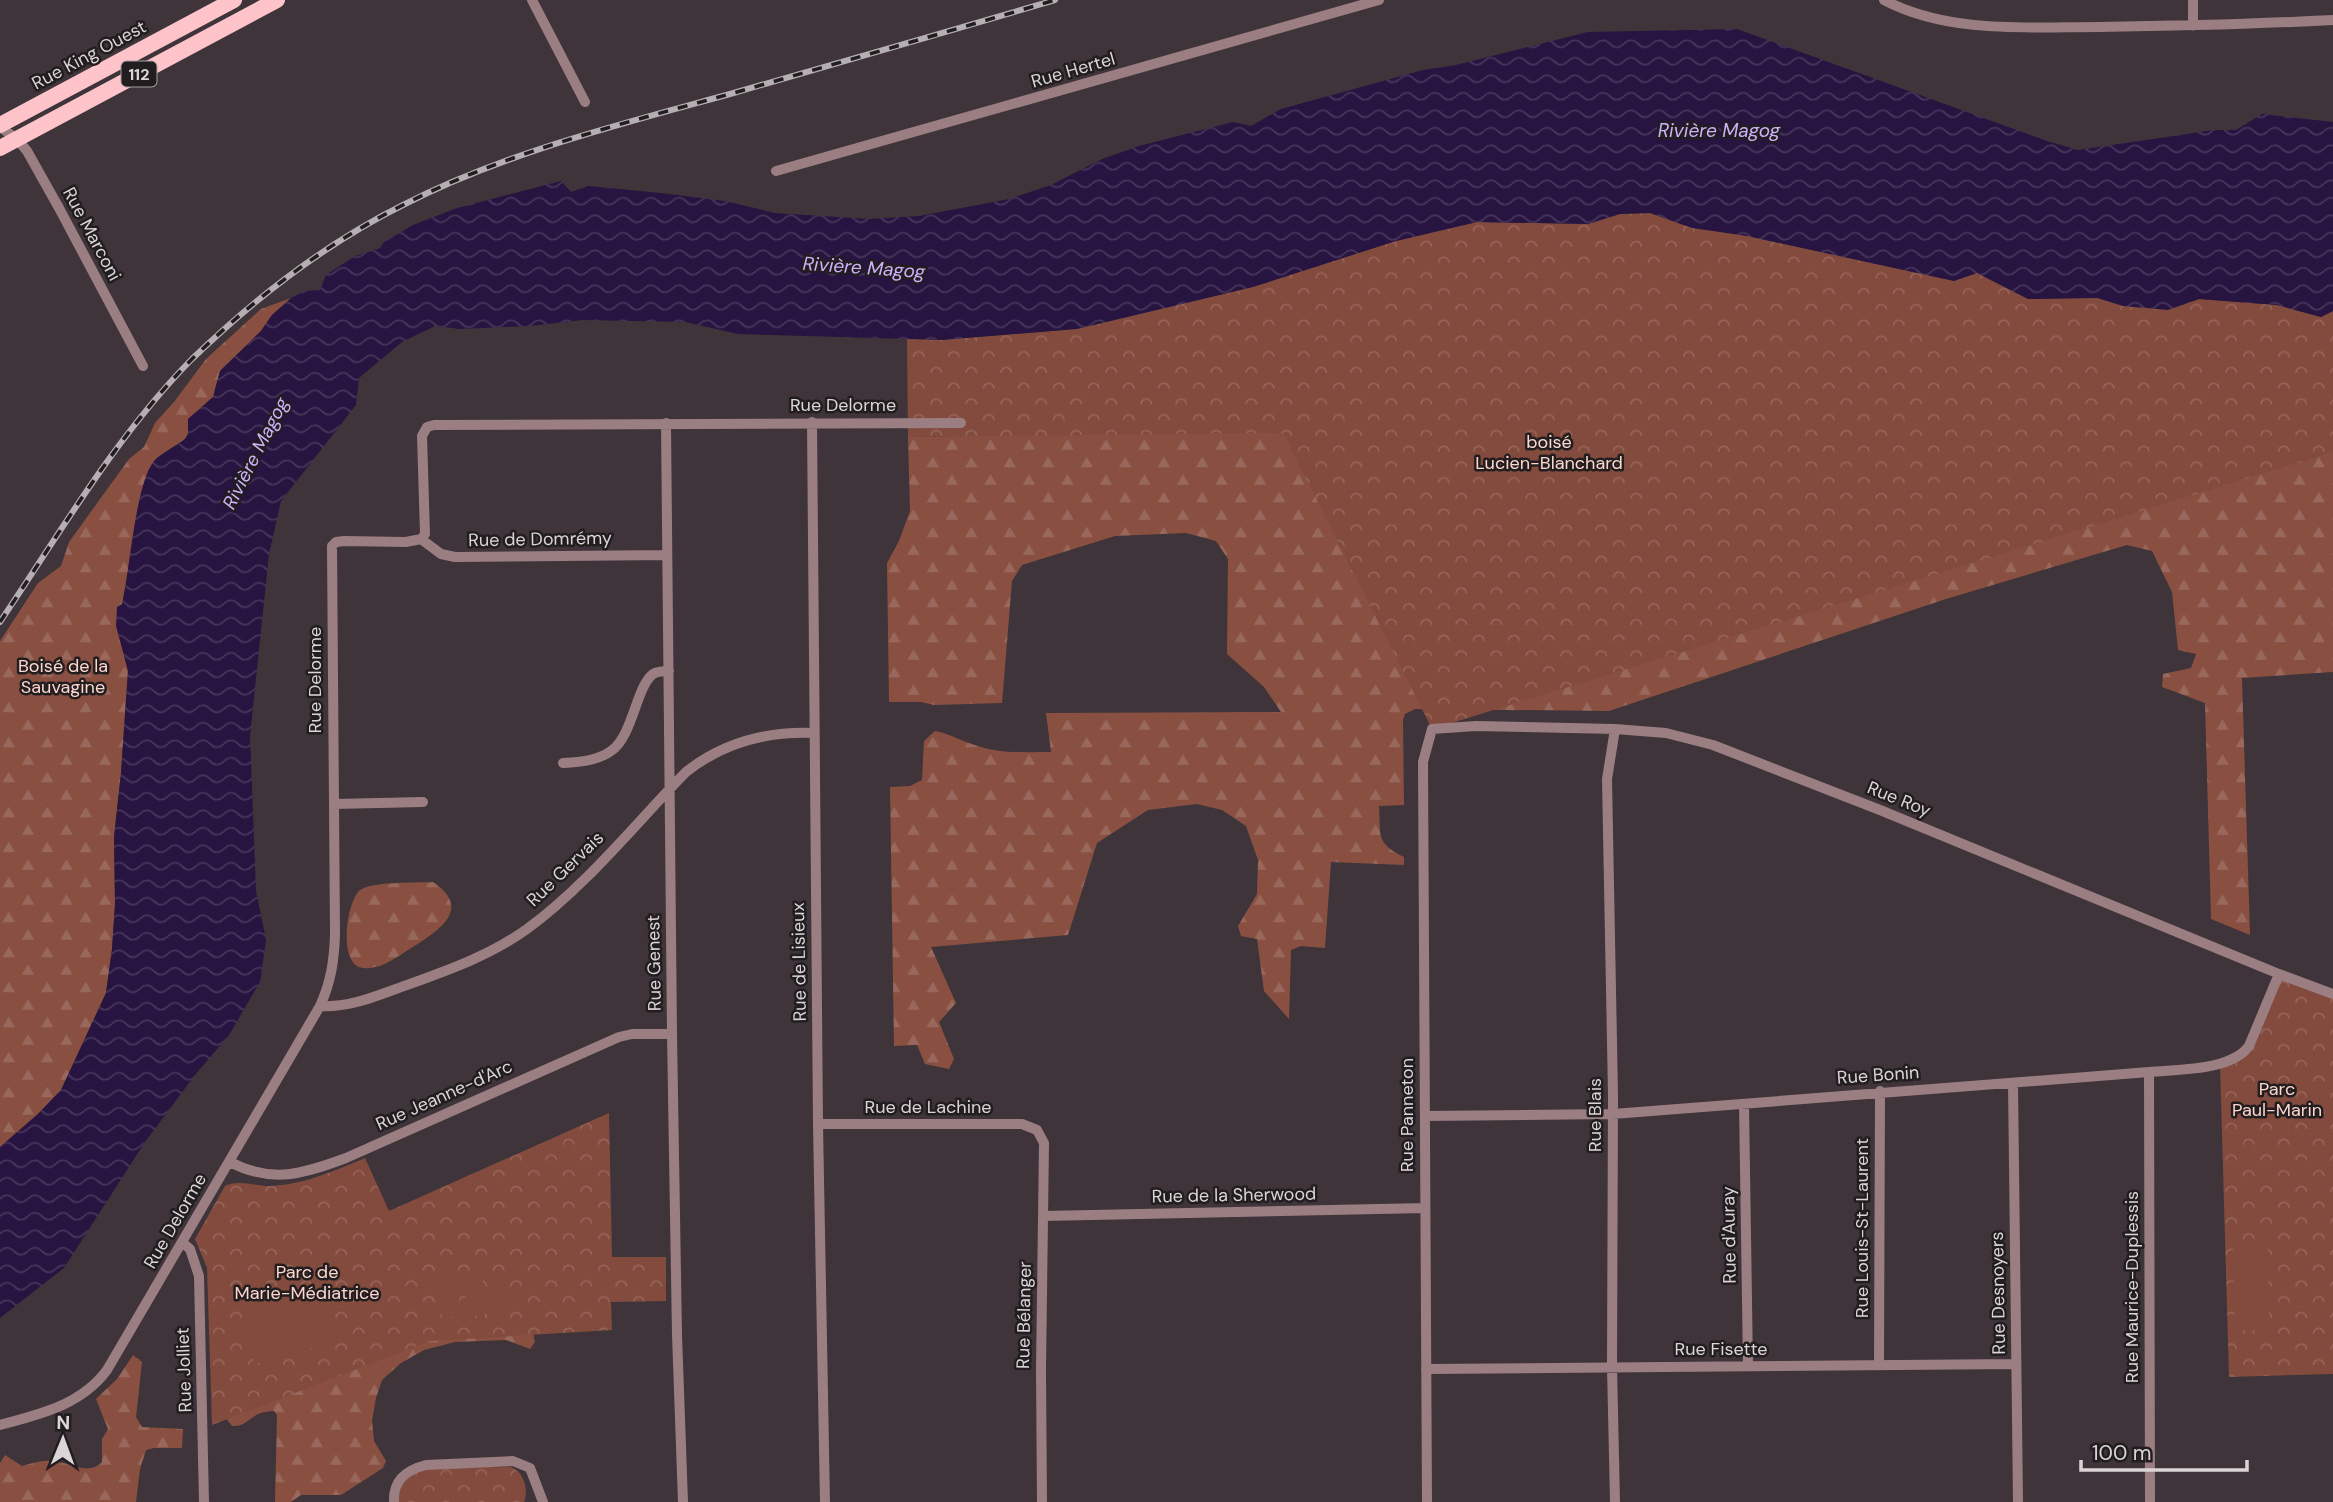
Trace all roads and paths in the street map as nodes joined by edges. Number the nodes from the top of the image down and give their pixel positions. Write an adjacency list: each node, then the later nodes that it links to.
1 (234, 0): 10 (main road, Rue King Ouest / 112)
2 (277, 0): 11 (main road, 112)
3 (532, 0): 9 (street)
4 (1379, 0): 13 (street, Rue Hertel)
5 (1884, 0): 8 (street)
6 (2193, 0): 8 (street)
7 (2333, 20): 8 (street)
8 (2193, 26)
9 (585, 102)
10 (0, 126): 11 (street, Rue Marconi)
11 (17, 139): 12 (main road, 112); 14 (street, Rue Marconi)
12 (0, 148)
13 (776, 171)
14 (143, 366)
15 (812, 422): 16 (street, Rue Delorme); 17 (street, Rue Delorme); 23 (street, Rue de Lisieux)
16 (666, 423): 18 (street, Rue Delorme); 19 (street, Rue Genest)
17 (961, 423)
18 (421, 539): 19 (street, Rue de Domrémy); 27 (street, Rue Delorme)
19 (666, 555): 20 (street, Rue Genest)
20 (669, 671): 24 (street); 25 (street, Rue Genest)
21 (1432, 729): 22 (street, Rue Roy); 37 (street, Rue Panneton)
22 (1615, 729): 28 (street, Rue Roy); 36 (street, Rue Blais)
23 (814, 733): 25 (street, Rue Gervais); 38 (street, Rue de Lisieux)
24 (563, 762)
25 (670, 789): 30 (street, Rue Gervais); 31 (street, Rue Genest)
26 (423, 802): 27 (street)
27 (334, 804): 30 (street, Rue Delorme)
28 (2279, 974): 29 (street, Rue Roy); 32 (street, Rue Bonin)
29 (2333, 994)
30 (320, 1006): 40 (street, Rue Delorme)
31 (672, 1034): 40 (street, Rue Jeanne-d'Arc); 53 (street, Rue Genest)
32 (2148, 1072): 33 (street, Rue Bonin); 59 (street, Rue Maurice-Duplessis)
33 (2012, 1083): 34 (street, Rue Bonin); 44 (street, Rue Desnoyers)
34 (1880, 1091): 35 (street, Rue Bonin); 45 (street, Rue Louis-St-Laurent)
35 (1744, 1104): 36 (street, Rue Bonin); 46 (street, Rue d'Auray)
36 (1613, 1114): 37 (street, Rue Bonin); 47 (street, Rue Blais)
37 (1425, 1116): 41 (street, Rue Panneton)
38 (818, 1124): 39 (street, Rue de Lachine); 54 (street, Rue de Lisieux)
39 (1037, 1130): 42 (street, Rue Bélanger)
40 (230, 1162): 43 (street, Rue Delorme)
41 (1425, 1208): 42 (street, Rue de la Sherwood); 48 (street, Rue Panneton)
42 (1043, 1216): 55 (street, Rue Bélanger)
43 (183, 1243): 49 (street, Rue Delorme); 50 (street, Rue Jolliet)
44 (2016, 1364): 45 (street, Rue Fisette); 58 (street, Rue Desnoyers)
45 (1879, 1365): 46 (street, Rue Fisette)
46 (1748, 1366): 47 (street, Rue Fisette)
47 (1612, 1367): 48 (street, Rue Fisette); 57 (street, Rue Blais)
48 (1426, 1368): 56 (street, Rue Panneton)
49 (0, 1425)
50 (204, 1502)
51 (394, 1502): 52 (street)
52 (543, 1502)
53 (683, 1502)
54 (825, 1502)
55 (1042, 1502)
56 (1427, 1502)
57 (1615, 1502)
58 (2018, 1502)
59 (2150, 1502)

